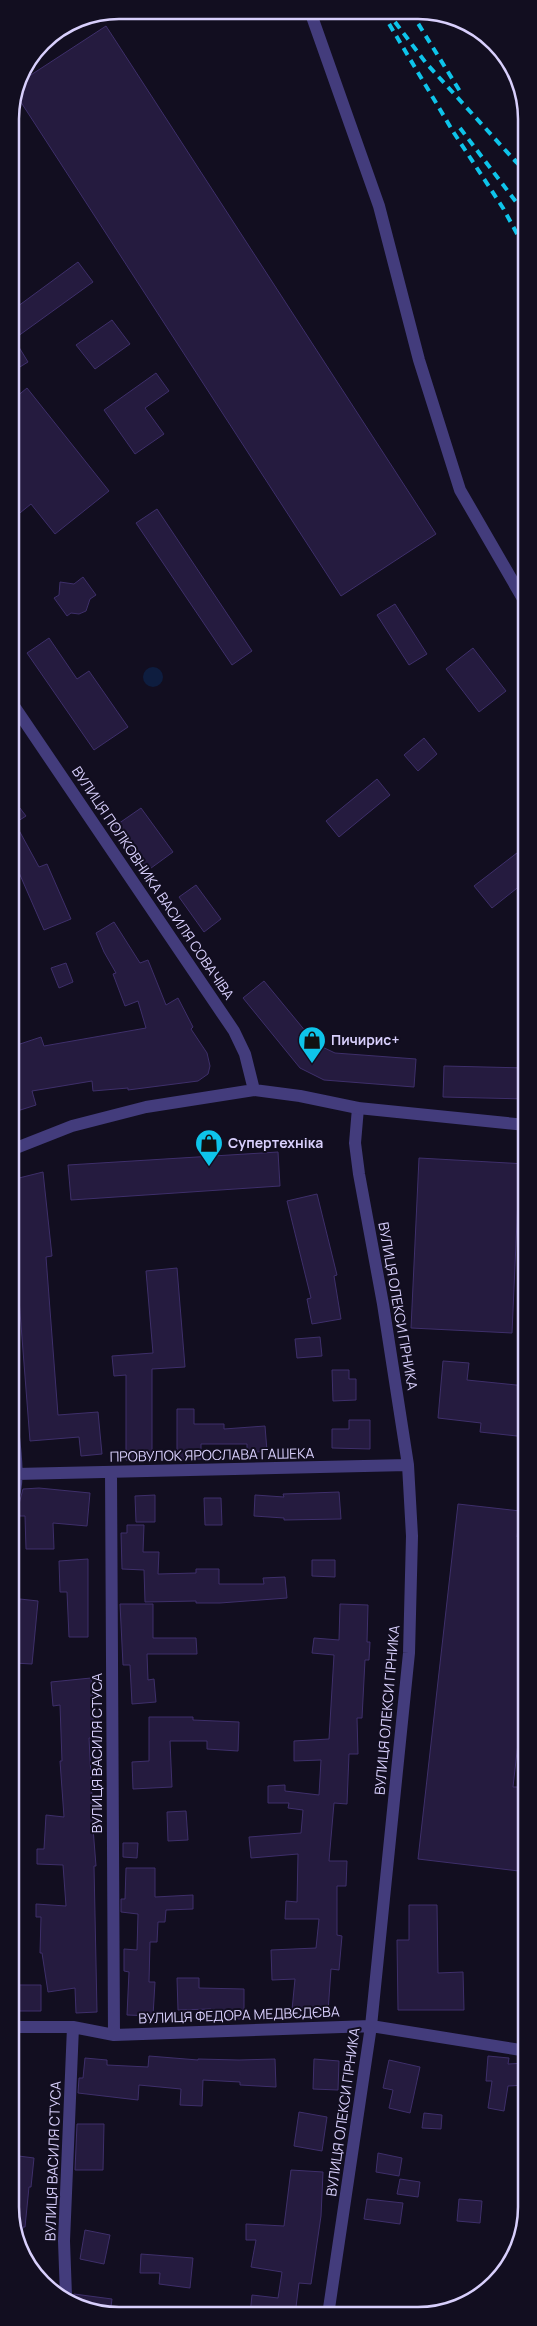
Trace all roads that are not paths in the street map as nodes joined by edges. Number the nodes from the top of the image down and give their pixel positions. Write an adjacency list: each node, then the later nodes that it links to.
1 (313, 19): 2 (street)
2 (518, 590)
3 (19, 713): 4 (street, ВУЛИЦЯ ПОЛКОВНИКА ВАСИЛЯ СОВАЧІВА)
4 (254, 1090): 5 (street); 7 (street)
5 (358, 1108): 6 (street); 8 (street, ВУЛИЦЯ ОЛЕКСИ ГІРНИКА)
6 (518, 1124)
7 (19, 1147)
8 (408, 1465): 9 (street, ПРОВУЛОК ЯРОСЛАВА ГАШЕКА); 11 (street, ВУЛИЦЯ ОЛЕКСИ ГІРНИКА)
9 (110, 1472): 10 (street, ПРОВУЛОК ЯРОСЛАВА ГАШЕКА); 14 (street, ВУЛИЦЯ ВАСИЛЯ СТУСА)
10 (19, 1474)
11 (371, 2026): 14 (street, ВУЛИЦЯ ФЕДОРА МЕДВЄДЄВА); 15 (street, ВУЛИЦЯ ФЕДОРА МЕДВЄДЄВА); 17 (street, ВУЛИЦЯ ОЛЕКСИ ГІРНИКА)
12 (19, 2027): 13 (street, ВУЛИЦЯ ФЕДОРА МЕДВЄДЄВА)
13 (73, 2027): 14 (street, ВУЛИЦЯ ФЕДОРА МЕДВЄДЄВА); 16 (street, ВУЛИЦЯ ВАСИЛЯ СТУСА)
14 (114, 2035)
15 (518, 2049)
16 (66, 2292)
17 (329, 2307)

